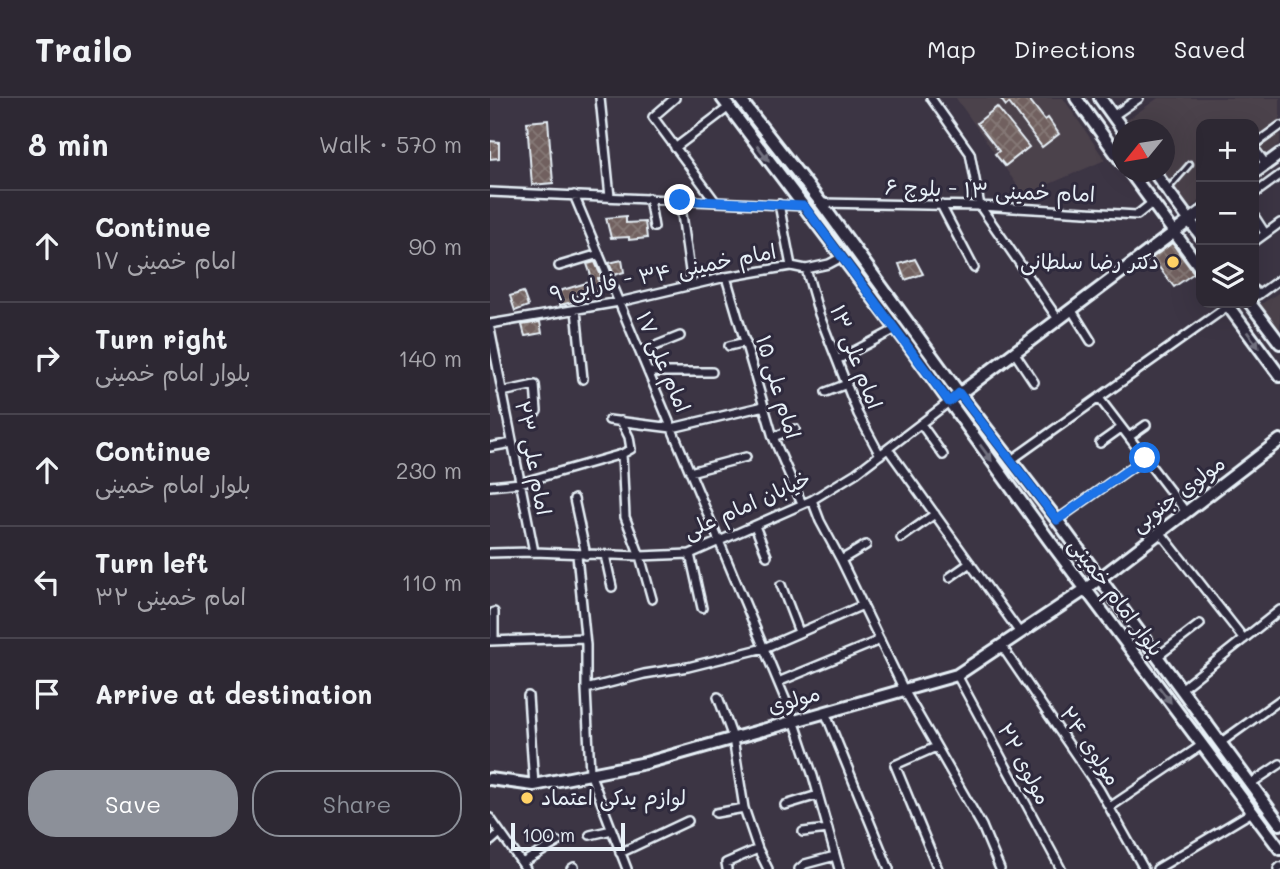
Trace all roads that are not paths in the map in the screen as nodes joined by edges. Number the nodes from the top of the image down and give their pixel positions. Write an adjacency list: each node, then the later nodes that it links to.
1 (600, 98): 27 (street)
2 (675, 98): 13 (street)
3 (738, 98): 32 (main road, بلوار امام خمینی)
4 (931, 98): 36 (street)
5 (1076, 98): 14 (main road)
6 (1100, 98): 9 (main road)
7 (1139, 98): 9 (street)
8 (726, 103): 13 (street); 35 (main road, بلوار امام خمینی, one-way to 35)
9 (1113, 116): 10 (main road)
10 (1115, 119)
11 (1280, 126): 12 (street)
12 (1259, 142)
13 (675, 148): 30 (street)
14 (1112, 148)
15 (1259, 154): 18 (street)
16 (1280, 154): 18 (main road)
17 (1190, 164): 23 (lane)
18 (1266, 164): 19 (main road)
19 (1259, 169)
20 (1280, 175): 24 (street)
21 (1137, 182): 31 (main road)
22 (1161, 182): 23 (main road)
23 (1167, 190): 38 (main road)
24 (1259, 190)
25 (490, 192): 26 (street)
26 (574, 195): 27 (street); 46 (street, امام علی ۱۷)
27 (610, 197): 28 (street)
28 (649, 198): 29 (street); 41 (street)
29 (680, 200): 30 (street); 55 (street)
30 (715, 201): 33 (street)
31 (1152, 202): 36 (street, امام خمینی ۱۳ - بلوچ ۶); 43 (main road)
32 (821, 203): 34 (street, امام خمینی ۱۳ - بلوچ ۶); 82 (main road, بلوار امام خمینی)
33 (779, 204): 35 (street); 50 (street)
34 (941, 205): 36 (street, امام خمینی ۱۳ - بلوچ ۶); 51 (street)
35 (804, 206): 47 (main road, بلوار امام خمینی)
36 (980, 206): 63 (street)
37 (1196, 216): 38 (main road)
38 (1190, 220): 42 (main road); 43 (main road)
39 (1280, 223): 44 (street)
40 (1259, 224): 44 (street)
41 (654, 226)
42 (1196, 229)
43 (1174, 232): 48 (main road); 61 (main road)
44 (1265, 233): 45 (street)
45 (1259, 238)
46 (599, 254): 49 (street); 57 (street, امام علی ۱۷)
47 (842, 257): 52 (street, امام خمینی ۳۴ - فارابی ۹); 65 (main road, بلوار امام خمینی)
48 (1196, 262)
49 (559, 266)
50 (791, 266): 52 (street, امام خمینی ۳۴ - فارابی ۹); 53 (street, امام خمینی ۳۴ - فارابی ۹)
51 (974, 268)
52 (806, 269): 73 (street, امام علی ۱۳)
53 (726, 277): 55 (street, امام خمینی ۳۴ - فارابی ۹); 68 (street, امام علی ۱۵)
54 (1280, 279): 56 (street)
55 (692, 285): 57 (street, امام خمینی ۳۴ - فارابی ۹)
56 (1259, 294)
57 (619, 302): 62 (street, امام خمینی ۳۴ - فارابی ۹); 71 (street, امام علی ۱۷)
58 (1222, 308): 83 (street)
59 (1230, 308): 76 (main road, one-way to 76)
60 (1254, 308): 69 (main road)
61 (1071, 309): 63 (main road); 67 (street)
62 (576, 310): 64 (street, امام خمینی ۳۴ - فارابی ۹); 77 (street)
63 (1058, 319): 72 (main road)
64 (490, 326): 81 (street, امام علی ۲۳)
65 (896, 329): 73 (street); 84 (main road, بلوار امام خمینی)
66 (680, 335): 71 (street)
67 (1091, 341)
68 (746, 342): 70 (street); 85 (street, امام علی ۱۵)
69 (1280, 343)
70 (729, 346)
71 (640, 352): 74 (street, امام علی ۱۷)
72 (1014, 352): 78 (street); 82 (main road)
73 (837, 360): 79 (street, امام علی ۱۳)
74 (648, 372): 75 (street); 91 (street, امام علی ۱۷)
75 (712, 372)
76 (1280, 376)
77 (583, 379)
78 (1034, 382)
79 (846, 384): 80 (street); 102 (street, امام علی ۱۳)
80 (826, 391)
81 (502, 392): 86 (street); 97 (street, امام علی ۲۳)
82 (959, 393): 84 (main road); 106 (main road, بلوار امام خمینی)
83 (1099, 398): 92 (street); 106 (street)
84 (949, 402): 89 (street, خیابان امام علی); 135 (main road, بلوار امام خمینی, one-way to 135)
85 (764, 406): 91 (street); 94 (street, امام علی ۱۵)
86 (537, 411)
87 (609, 419): 88 (street)
88 (621, 421): 91 (street); 101 (street)
89 (921, 424): 100 (street, خیابان امام علی); 103 (street)
90 (1146, 425): 95 (street)
91 (672, 428): 107 (street, امام علی ۱۷)
92 (1121, 428): 95 (street); 98 (street)
93 (795, 429): 94 (street)
94 (773, 437): 112 (street, امام علی ۱۵)
95 (1129, 437): 105 (street)
96 (1280, 440): 113 (main road, مولوی جنوبی)
97 (512, 443): 99 (street); 108 (street, امام علی ۲۳)
98 (1100, 443)
99 (490, 447)
100 (888, 449): 102 (street, خیابان امام علی); 114 (street)
101 (622, 454): 108 (street); 127 (street)
102 (880, 455): 111 (street, خیابان امام علی)
103 (943, 455)
104 (746, 457): 107 (street)
105 (1145, 458): 113 (street); 115 (street)
106 (1010, 461): 115 (main road, بلوار امام خمینی)
107 (690, 472): 119 (street, امام علی ۱۷)
108 (520, 483): 109 (street); 121 (street, امام علی ۲۳)
109 (490, 486)
110 (574, 499): 125 (street)
111 (812, 500): 112 (street, خیابان امام علی); 129 (street)
112 (802, 504): 116 (street, خیابان امام علی)
113 (1186, 513): 117 (main road, مولوی جنوبی)
114 (935, 514): 118 (street); 130 (street)
115 (1057, 520): 132 (main road, بلوار امام خمینی)
116 (755, 526): 119 (street, خیابان امام علی); 128 (street)
117 (1160, 532): 132 (main road, مولوی جنوبی); 145 (street)
118 (901, 538)
119 (720, 542): 123 (street, خیابان امام علی); 149 (street, امام علی ۱۷)
120 (866, 545): 129 (street)
121 (534, 552): 122 (street, خیابان امام علی); 124 (street, خیابان امام علی)
122 (490, 553)
123 (690, 554): 127 (street, خیابان امام علی); 138 (street)
124 (577, 555): 125 (street, خیابان امام علی); 144 (street)
125 (586, 555): 126 (street, خیابان امام علی)
126 (606, 555): 127 (street, خیابان امام علی); 134 (street)
127 (640, 556): 136 (street)
128 (767, 556)
129 (841, 560): 137 (street)
130 (970, 563): 131 (street); 143 (street)
131 (950, 578)
132 (1100, 578): 135 (main road, مولوی جنوبی); 150 (main road, بلوار امام خمینی)
133 (781, 585): 142 (street)
134 (612, 587)
135 (1086, 589): 143 (main road, مولوی); 163 (main road, بلوار امام خمینی, one-way to 163)
136 (652, 599)
137 (863, 606): 142 (street); 146 (street)
138 (702, 608)
139 (1280, 610): 145 (street)
140 (494, 612): 147 (street)
141 (1200, 624): 150 (street)
142 (800, 632): 149 (street)
143 (1020, 633): 148 (main road, مولوی)
144 (585, 638): 147 (street); 153 (street)
145 (1244, 639): 154 (street)
146 (880, 640): 152 (street); 155 (street)
147 (492, 641)
148 (1001, 645): 151 (main road, مولوی); 172 (street, مولوی ۲۴)
149 (764, 648): 152 (street, امام علی ۱۷); 153 (street)
150 (1157, 657): 154 (main road, بلوار امام خمینی)
151 (957, 675): 155 (main road, مولوی); 199 (street, مولوی ۲۲)
152 (778, 682): 160 (street, امام علی ۱۷)
153 (586, 689): 166 (street)
154 (1181, 689): 162 (main road, بلوار امام خمینی)
155 (904, 690): 159 (main road, مولوی); 164 (street)
156 (528, 696): 169 (street)
157 (718, 697): 161 (street)
158 (1280, 700): 162 (street)
159 (825, 712): 160 (main road, مولوی); 196 (street)
160 (794, 720): 161 (main road, مولوی); 170 (street, امام علی ۱۷)
161 (733, 738): 166 (main road, مولوی); 173 (street)
162 (1220, 743): 168 (main road, بلوار امام خمینی)
163 (1202, 744): 172 (street); 174 (main road, بلوار امام خمینی)
164 (936, 747): 197 (street); 198 (street)
165 (1280, 764): 168 (street)
166 (590, 773): 169 (main road, مولوی); 180 (street)
167 (490, 779): 169 (main road, مولوی)
168 (1250, 784): 178 (main road, بلوار امام خمینی)
169 (534, 785)
170 (818, 795): 171 (street); 179 (street, امام علی ۱۷)
171 (785, 805)
172 (1110, 807): 200 (street, مولوی ۲۴)
173 (744, 808): 175 (street); 186 (street)
174 (1252, 811): 187 (main road, بلوار امام خمینی); 201 (street)
175 (716, 813)
176 (490, 818): 182 (street)
177 (688, 821): 188 (street)
178 (1280, 824)
179 (828, 829): 181 (street); 189 (street, امام علی ۱۷)
180 (612, 830): 183 (street); 188 (street)
181 (803, 832)
182 (500, 833): 184 (street); 190 (street)
183 (590, 835)
184 (491, 841)
185 (558, 842): 190 (street)
186 (758, 849): 192 (street); 193 (street)
187 (1280, 849)
188 (620, 853): 191 (street)
189 (835, 856): 194 (street); 195 (street, امام علی ۱۷)
190 (524, 866)
191 (627, 869)
192 (727, 869)
193 (768, 869)
194 (799, 869)
195 (839, 869)
196 (889, 869)
197 (938, 869)
198 (1000, 869)
199 (1061, 869)
200 (1144, 869)
201 (1157, 869)

